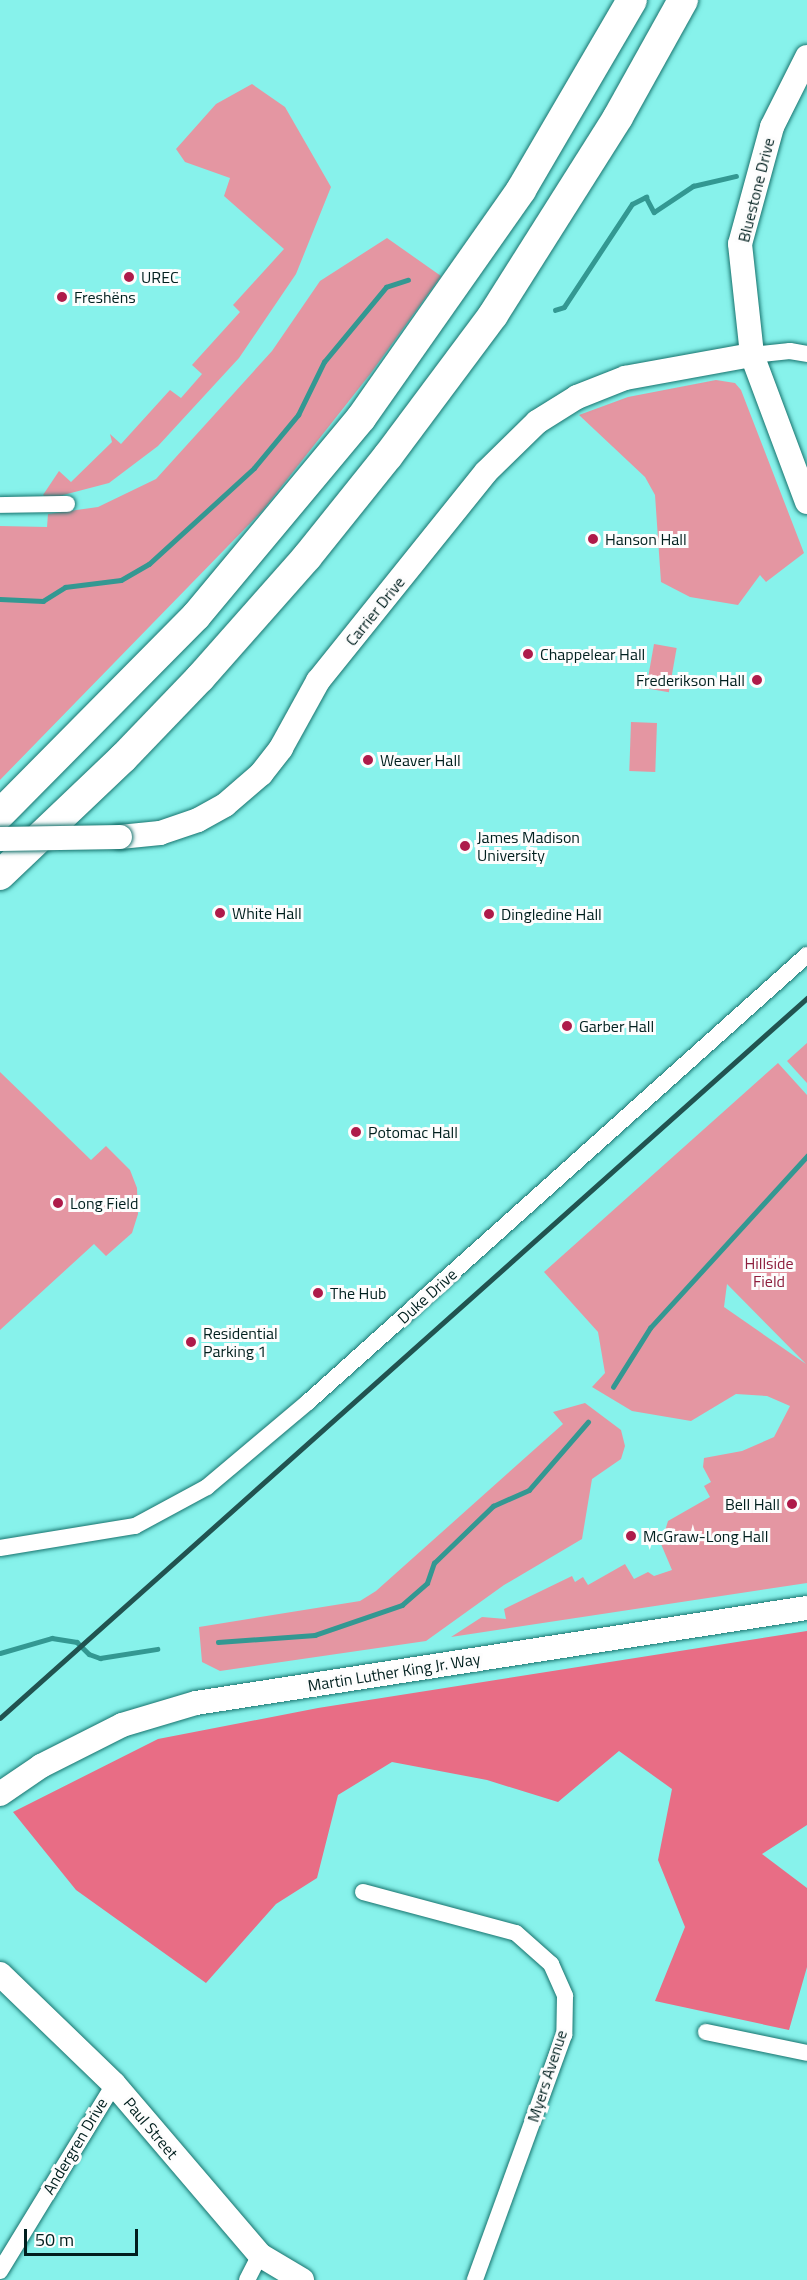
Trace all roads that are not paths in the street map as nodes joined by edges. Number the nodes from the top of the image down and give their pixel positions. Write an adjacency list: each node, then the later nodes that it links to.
1 (632, 0): 9 (highway)
2 (682, 0): 11 (highway)
3 (807, 57): 5 (street, Bluestone Drive)
4 (807, 354): 5 (street)
5 (752, 355): 6 (street, Bluestone Drive); 10 (street, Carrier Drive, bridge)
6 (807, 502)
7 (67, 504): 8 (street)
8 (0, 505)
9 (0, 814)
10 (0, 839)
11 (0, 875)
12 (807, 956): 13 (street, Duke Drive)
13 (0, 1548)
14 (807, 1608): 15 (street, Martin Luther King Jr. Way)
15 (0, 1794)
16 (363, 1892): 25 (street, Myers Avenue)
17 (0, 1974): 20 (street, Paul Street)
18 (706, 2032): 19 (street)
19 (807, 2053)
20 (114, 2084): 21 (street, Paul Street); 22 (street, Andergren Drive)
21 (260, 2255): 23 (street); 24 (street, Paul Street)
22 (0, 2271)
23 (247, 2280)
24 (302, 2280)
25 (475, 2280)

